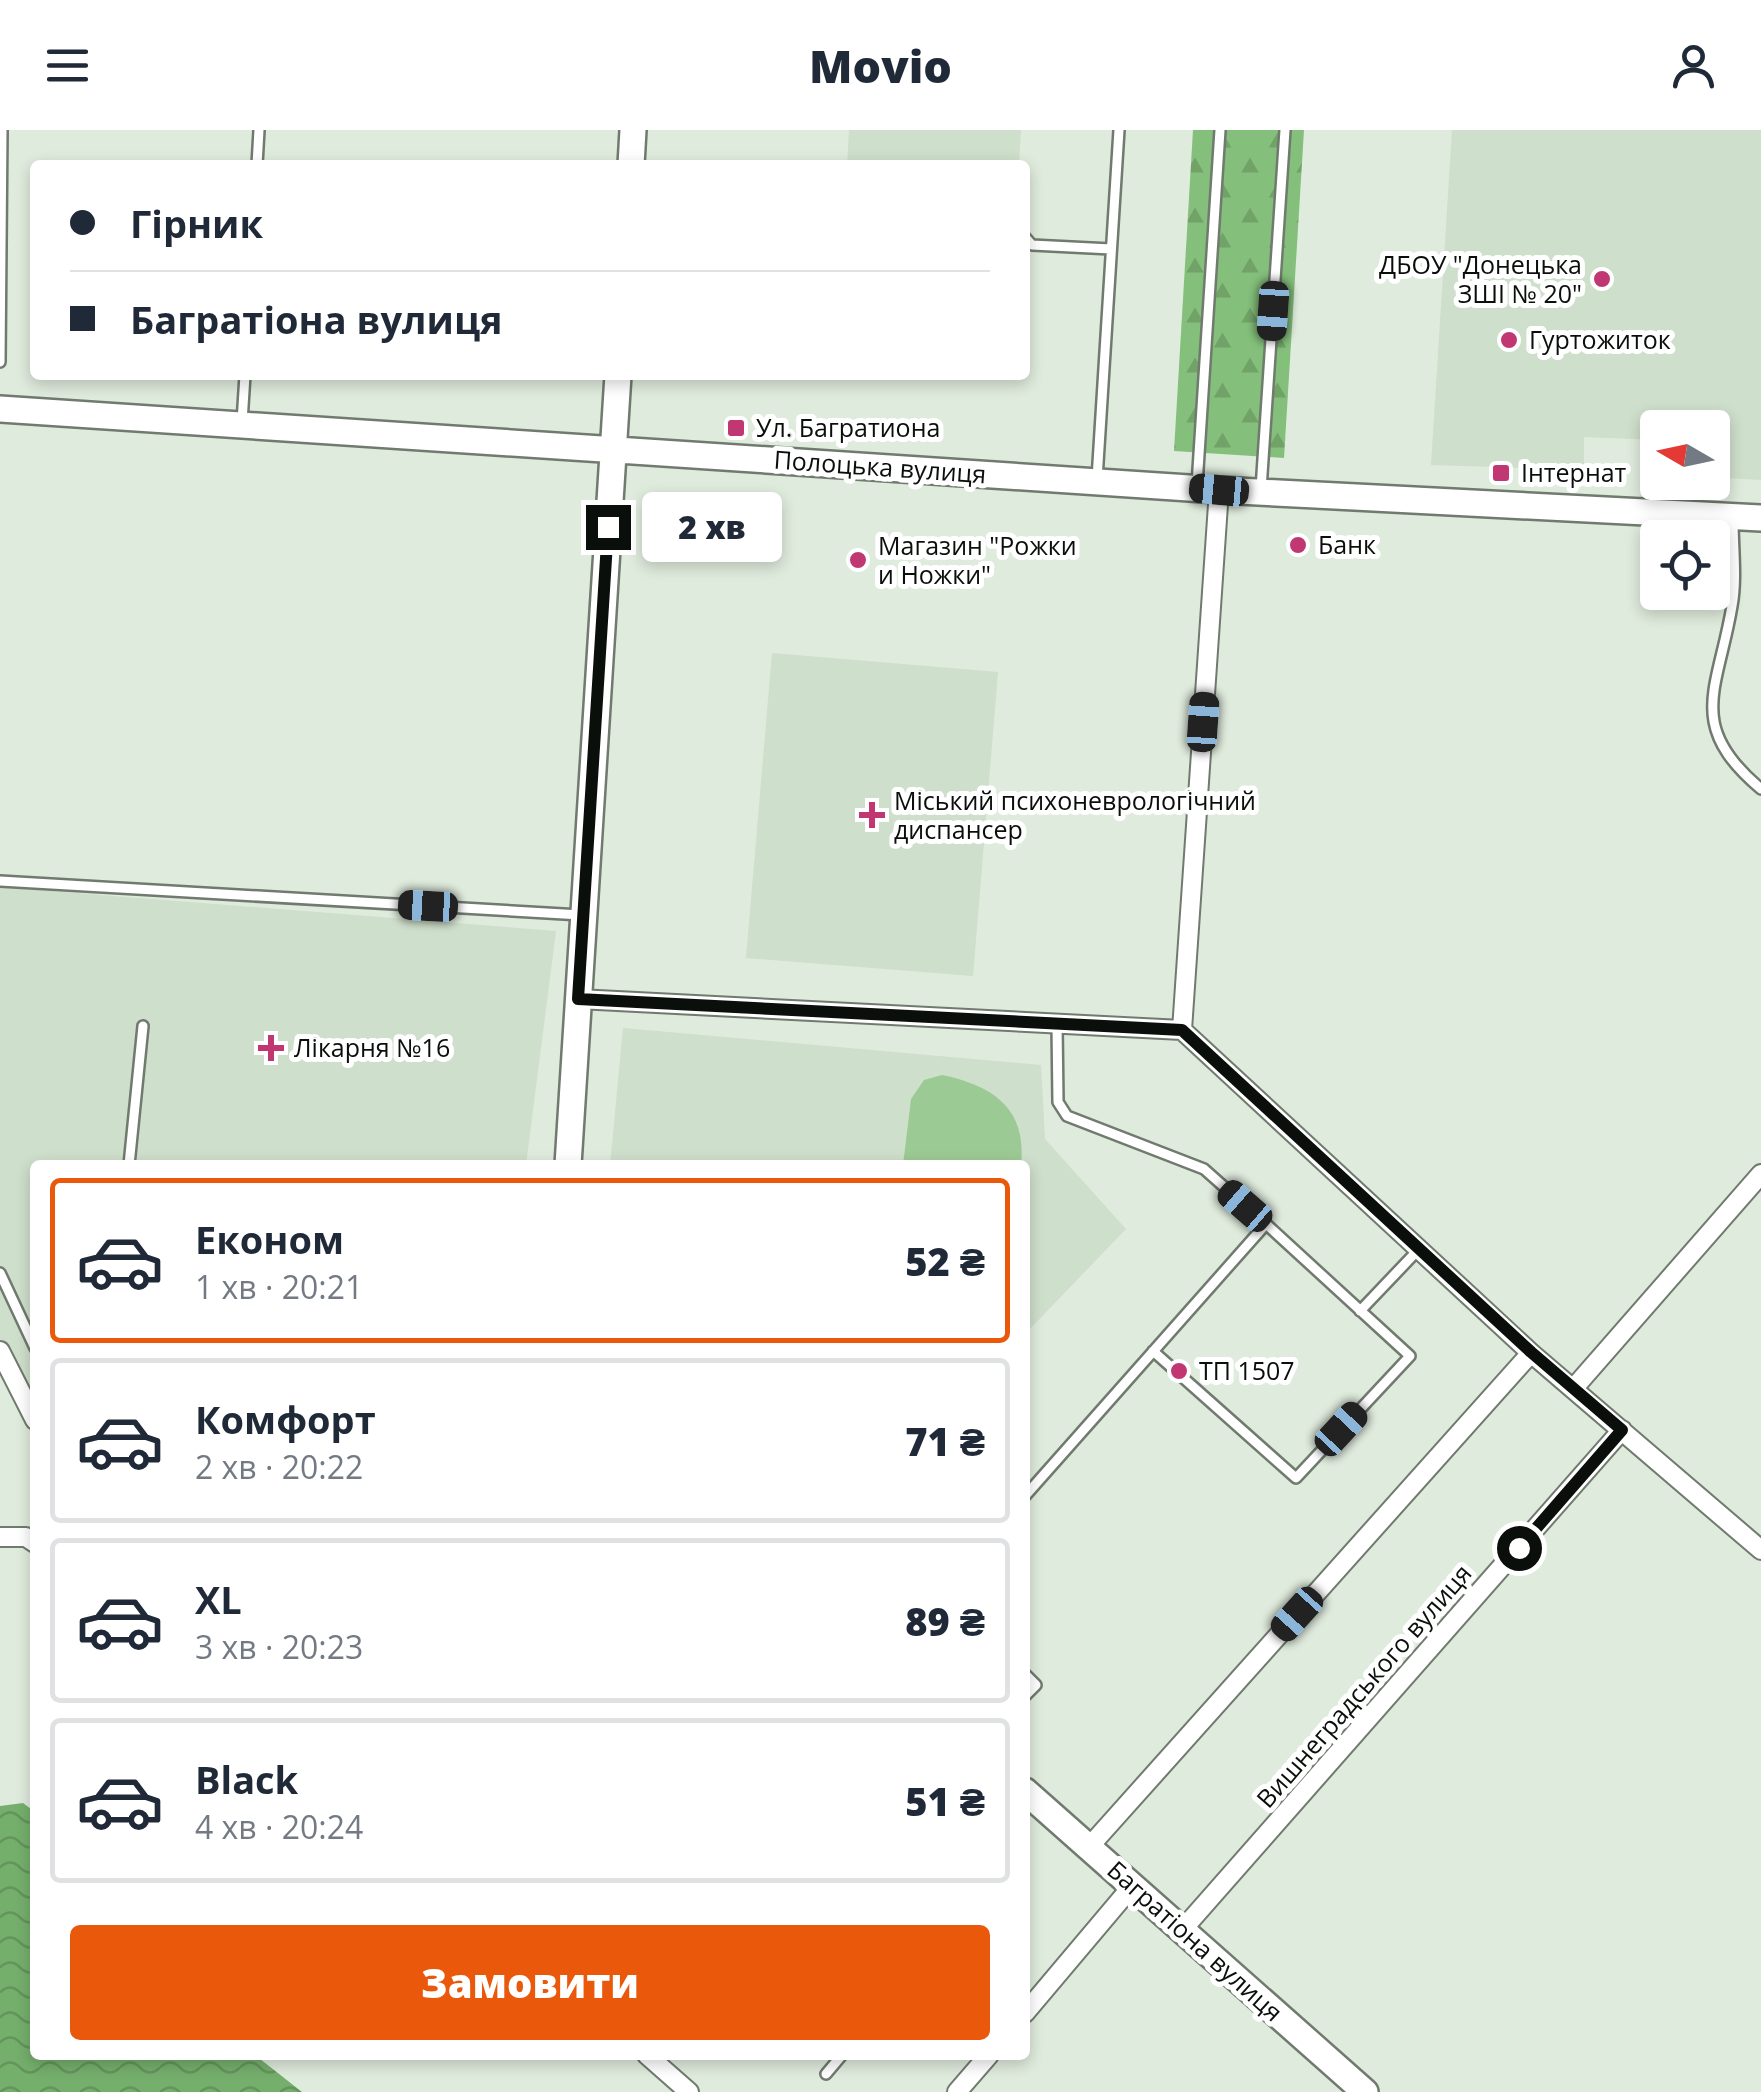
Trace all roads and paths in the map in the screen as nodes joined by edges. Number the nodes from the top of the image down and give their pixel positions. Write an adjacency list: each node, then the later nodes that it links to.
1 (2, 130): 11 (lane)
2 (259, 130): 7 (lane)
3 (633, 130): 8 (main road)
4 (1118, 130): 10 (lane)
5 (1220, 130): 18 (lane)
6 (1285, 130): 19 (lane)
7 (257, 160)
8 (631, 160)
9 (1030, 243): 10 (lane)
10 (1111, 249): 17 (lane)
11 (0, 362)
12 (245, 380): 15 (lane)
13 (618, 380): 16 (main road)
14 (0, 409): 15 (main road, Полоцька вулиця)
15 (242, 425): 16 (main road, Полоцька вулиця)
16 (613, 450): 17 (main road, Полоцька вулиця); 24 (main road)
17 (1097, 482): 18 (main road, Полоцька вулиця)
18 (1208, 489): 19 (main road, Полоцька вулиця); 28 (street)
19 (1261, 492): 20 (main road, Полоцька вулиця)
20 (1733, 518): 21 (main road, Полоцька вулиця); 22 (lane)
21 (1761, 518)
22 (1761, 789)
23 (0, 882): 24 (lane)
24 (584, 915): 25 (main road)
25 (578, 999): 26 (street); 30 (main road)
26 (1057, 1024): 28 (street); 32 (lane)
27 (143, 1026): 29 (lane)
28 (1182, 1030): 33 (street)
29 (130, 1160)
30 (568, 1160)
31 (1761, 1174): 40 (street)
32 (1266, 1224): 35 (lane); 38 (lane)
33 (1419, 1249): 35 (lane); 39 (street)
34 (0, 1273): 36 (lane)
35 (1360, 1310): 38 (lane)
36 (30, 1337)
37 (0, 1351): 41 (street)
38 (1153, 1352): 43 (lane)
39 (1531, 1352): 40 (street); 48 (street)
40 (1573, 1389): 42 (street)
41 (30, 1410)
42 (1622, 1430): 46 (street); 50 (street, Вишнеградського вулиця)
43 (1030, 1490)
44 (0, 1537): 45 (street)
45 (30, 1537)
46 (1761, 1550)
47 (1030, 1795): 48 (main road, Багратіона вулиця)
48 (1089, 1847): 49 (main road, Багратіона вулиця)
49 (1133, 1886): 50 (main road, Багратіона вулиця); 51 (street)
50 (1183, 1929): 58 (main road, Багратіона вулиця)
51 (1030, 2007)
52 (652, 2060): 56 (street)
53 (838, 2060): 55 (lane)
54 (985, 2060): 57 (street)
55 (826, 2074)
56 (689, 2092)
57 (958, 2092)
58 (1365, 2092)

